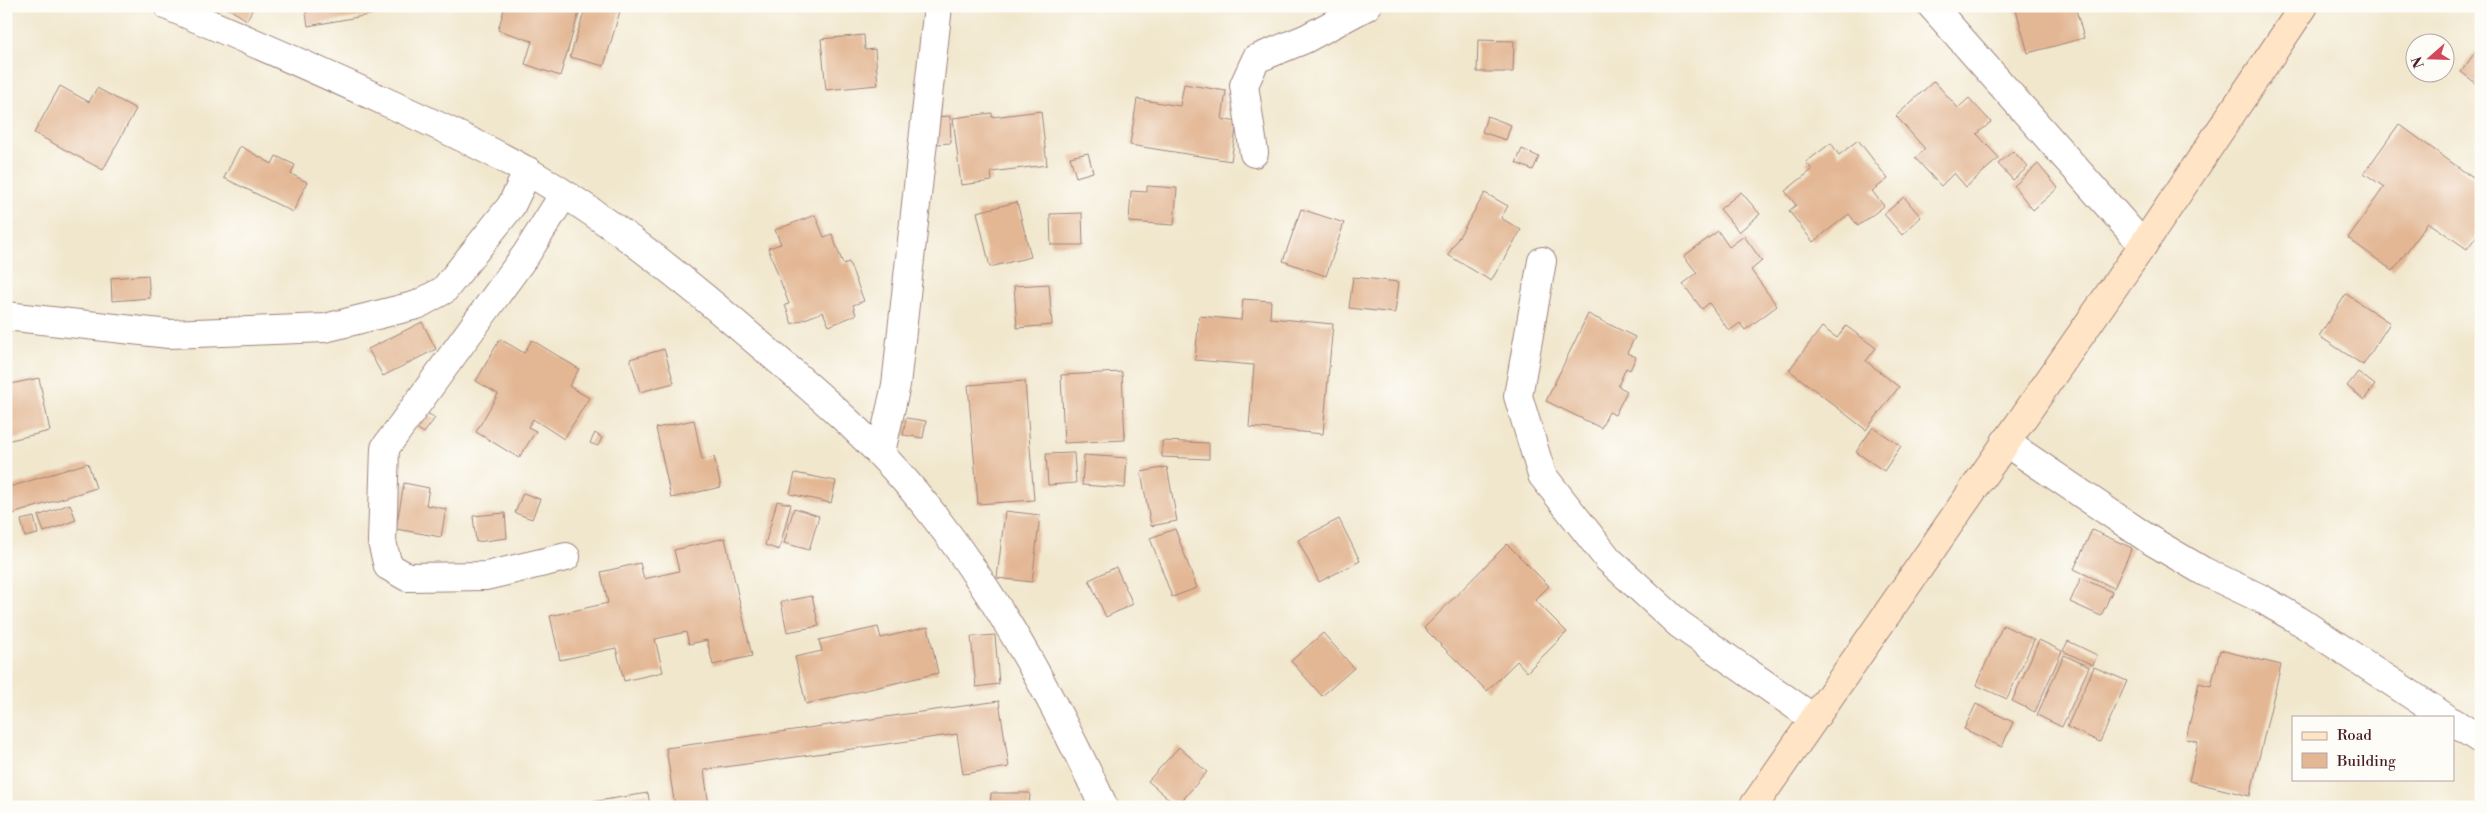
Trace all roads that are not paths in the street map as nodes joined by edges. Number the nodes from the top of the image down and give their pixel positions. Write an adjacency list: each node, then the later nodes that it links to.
1 (168, 6): 7 (street)
2 (938, 6): 13 (street)
3 (1367, 6): 6 (street)
4 (1932, 6): 9 (street)
5 (2304, 6): 9 (main road)
6 (1254, 153)
7 (528, 171): 8 (street); 11 (street)
8 (564, 194): 13 (street); 14 (street)
9 (2143, 244): 12 (main road)
10 (1542, 261): 16 (street)
11 (6, 316)
12 (2005, 442): 15 (street); 16 (main road)
13 (881, 452): 19 (street)
14 (566, 557)
15 (2443, 716)
16 (1813, 718): 20 (main road)
17 (2454, 723): 18 (street)
18 (2481, 740)
19 (1104, 807)
20 (1753, 807)

